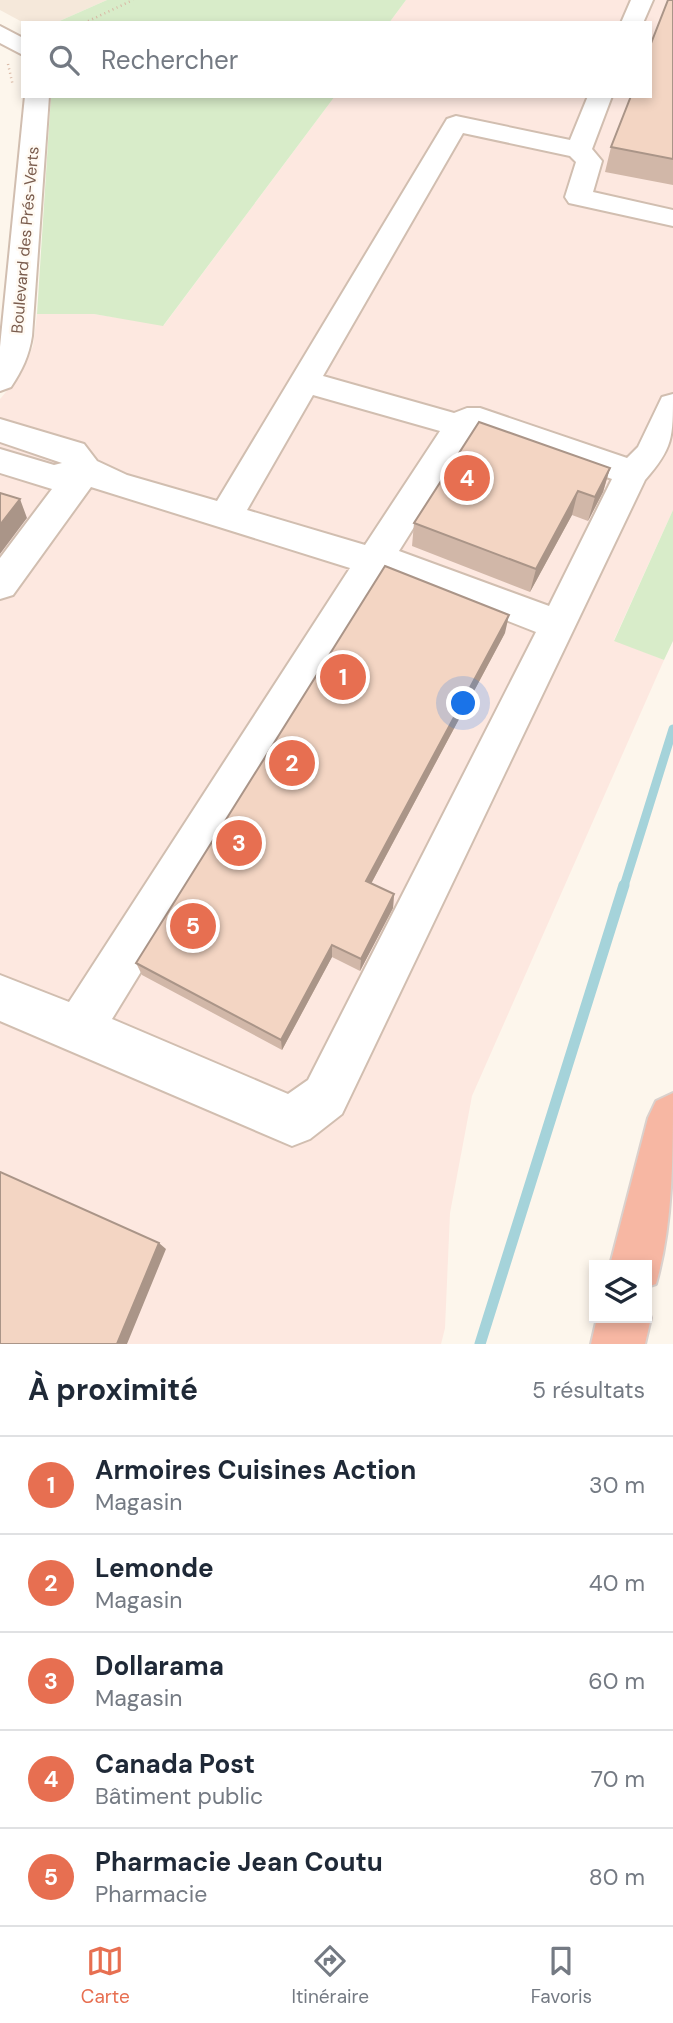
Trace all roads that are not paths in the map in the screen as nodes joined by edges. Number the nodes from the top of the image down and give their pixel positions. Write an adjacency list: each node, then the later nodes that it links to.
1 (642, 0): 2 (street)
2 (633, 21)
3 (0, 33): 4 (street)
4 (21, 47)
5 (37, 98): 9 (street, Boulevard des Prés-Verts)
6 (599, 98): 7 (street)
7 (579, 150): 8 (street); 10 (street)
8 (673, 218)
9 (0, 380)
10 (306, 382): 12 (street); 17 (street)
11 (673, 405): 16 (street)
12 (460, 426): 16 (street); 18 (street)
13 (0, 430): 15 (street)
14 (0, 461): 15 (street)
15 (85, 470): 17 (street); 19 (street)
16 (632, 473): 20 (street)
17 (225, 517): 18 (street)
18 (373, 561): 20 (street); 22 (street)
19 (0, 585)
20 (558, 625): 22 (street)
21 (0, 998): 22 (street)
22 (79, 1029)
23 (673, 1118): 24 (highway)
24 (638, 1260)
25 (623, 1323): 26 (highway)
26 (618, 1344)

